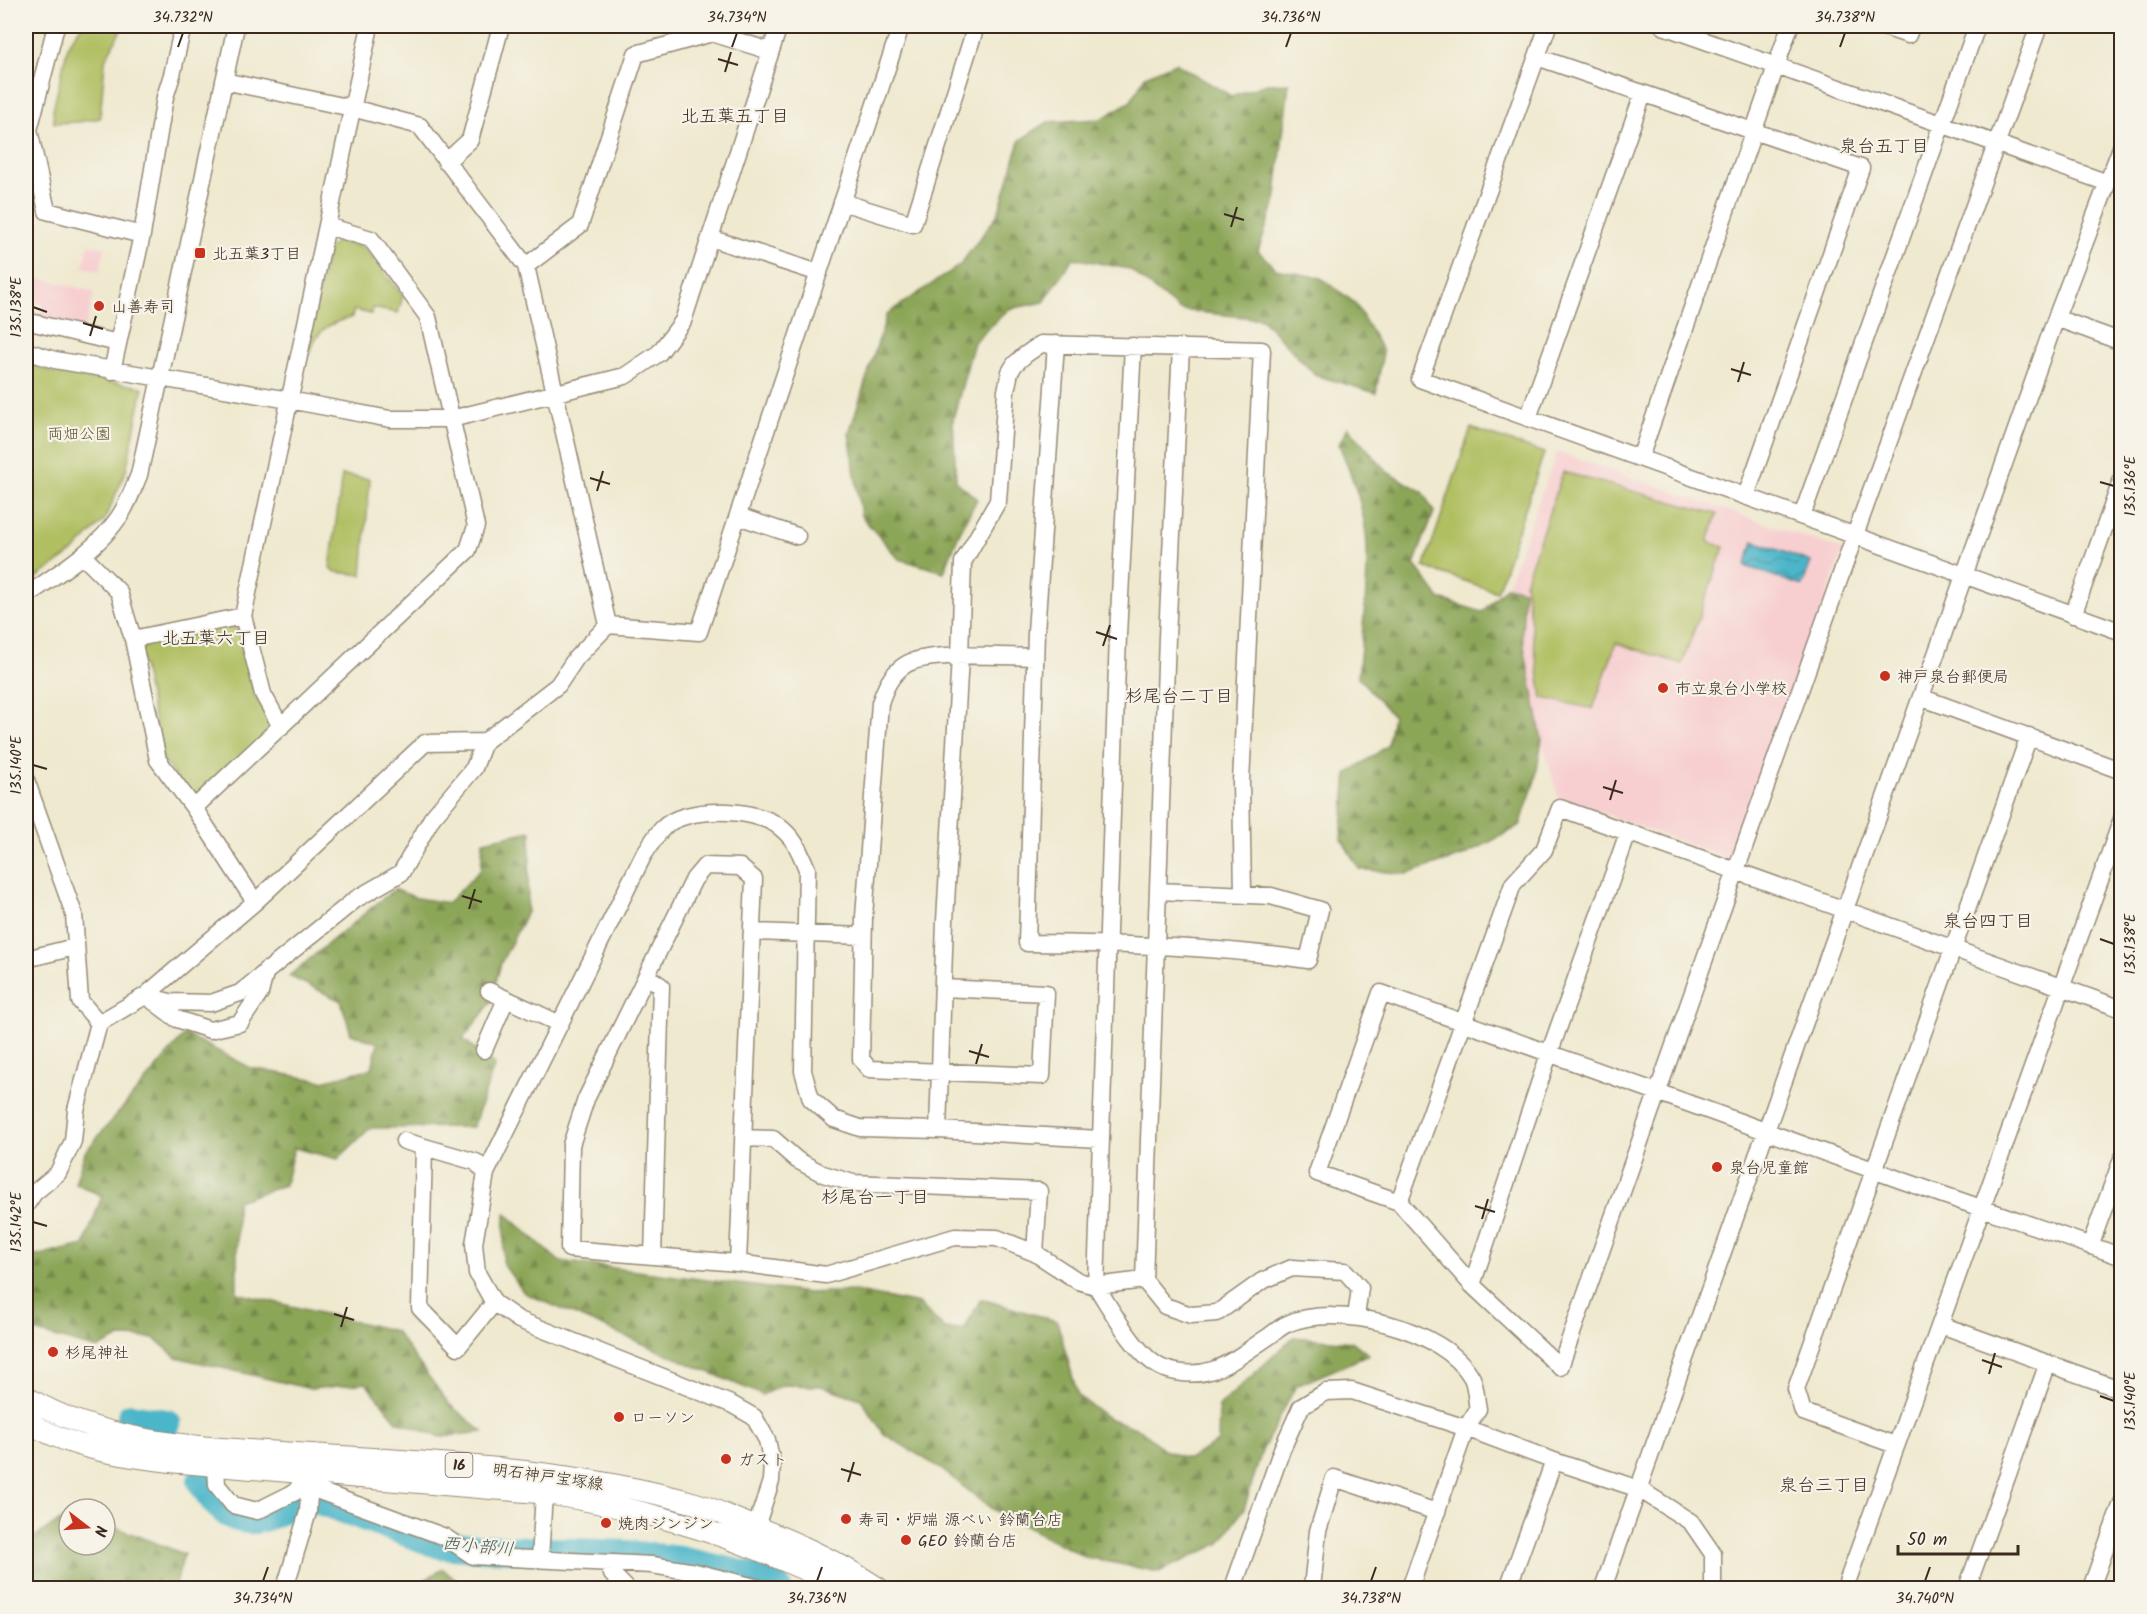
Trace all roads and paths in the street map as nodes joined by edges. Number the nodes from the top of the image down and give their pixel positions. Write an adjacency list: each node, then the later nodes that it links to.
1 (56, 26): 30 (street)
2 (183, 26): 30 (street)
3 (236, 26): 19 (street)
4 (370, 26): 21 (street)
5 (501, 26): 26 (street)
6 (779, 26): 16 (street)
7 (901, 26): 28 (street)
8 (976, 26): 28 (street)
9 (1548, 26): 17 (street)
10 (1664, 26): 18 (street)
11 (1790, 26): 18 (street)
12 (1881, 26): 13 (street)
13 (1911, 26)
14 (1977, 26): 22 (street)
15 (2039, 26): 24 (street)
16 (770, 51): 31 (street); 32 (street)
17 (1537, 57): 20 (street); 46 (street)
18 (1776, 65): 22 (street); 23 (street)
19 (224, 81): 21 (street); 43 (street)
20 (1643, 94): 23 (street); 46 (street)
21 (352, 108): 26 (street); 29 (street)
22 (1942, 123): 24 (street); 52 (street)
23 (1754, 132): 48 (street); 50 (street)
24 (1998, 143): 27 (street); 53 (street)
25 (2121, 145): 27 (street)
26 (446, 162): 32 (street)
27 (2108, 183): 34 (street)
28 (842, 202): 33 (street)
29 (327, 226): 45 (street); 47 (street)
30 (142, 235): 37 (street)
31 (710, 238): 33 (street); 44 (street)
32 (526, 266): 44 (street)
33 (819, 273): 51 (street)
34 (2056, 318): 36 (street); 56 (street)
35 (26, 321): 37 (street)
36 (2121, 342)
37 (118, 343): 42 (street)
38 (1056, 344): 39 (street); 63 (street); 64 (street)
39 (1133, 346): 40 (street); 82 (street)
40 (1181, 347): 75 (street); 76 (street)
41 (26, 351): 42 (street)
42 (112, 371): 43 (street)
43 (159, 379): 45 (street); 55 (street)
44 (555, 394): 47 (street); 60 (street)
45 (289, 400): 47 (street); 59 (street)
46 (1528, 418): 48 (street)
47 (451, 419): 66 (street)
48 (1640, 458): 50 (street)
49 (2121, 479): 58 (street)
50 (1746, 496): 52 (street)
51 (738, 516): 54 (street); 60 (street)
52 (1802, 516): 53 (street)
53 (1855, 535): 56 (street); 74 (street)
54 (797, 536)
55 (83, 555): 57 (street); 62 (street)
56 (1965, 576): 58 (street); 65 (street)
57 (26, 596)
58 (2073, 615): 61 (street)
59 (243, 616): 62 (street); 66 (street)
60 (608, 625): 68 (street)
61 (2121, 632)
62 (133, 639): 71 (street)
63 (960, 657): 64 (street); 81 (street); 89 (street)
64 (1035, 657): 82 (street)
65 (1923, 698): 67 (street); 78 (street)
66 (281, 727): 71 (street)
67 (2028, 736): 69 (street); 85 (street)
68 (484, 742): 77 (street); 87 (street)
69 (2121, 771)
70 (26, 780): 84 (street)
71 (194, 808): 77 (street)
72 (2121, 819): 90 (street)
73 (1628, 833): 74 (street); 96 (street); 99 (street)
74 (1737, 870): 78 (street); 101 (street)
75 (1158, 891): 76 (street); 83 (street)
76 (1244, 894): 83 (street)
77 (255, 902): 92 (street)
78 (1845, 910): 85 (street); 103 (street)
79 (752, 932): 80 (street); 88 (street); 104 (street)
80 (806, 934): 81 (street); 97 (street); 102 (street)
81 (863, 936): 100 (street)
82 (1107, 944): 83 (street); 105 (street)
83 (1156, 946): 119 (street)
84 (75, 948): 86 (street); 95 (street)
85 (1952, 948): 90 (street); 109 (street)
86 (26, 960)
87 (266, 970): 92 (street); 92 (street)
88 (647, 976): 116 (street); 116 (street)
89 (943, 988): 100 (street); 100 (street)
90 (2061, 988): 94 (street); 113 (street)
91 (489, 991): 93 (street)
92 (145, 996): 95 (street)
93 (506, 999): 97 (street); 98 (street)
94 (2121, 1009)
95 (99, 1023): 111 (street)
96 (1465, 1023): 99 (street); 112 (street); 112 (street)
97 (560, 1024): 110 (street)
98 (484, 1050)
99 (1549, 1054): 101 (street); 120 (street)
100 (940, 1073): 102 (street)
101 (1659, 1093): 103 (street); 120 (street)
102 (938, 1130): 105 (street)
103 (1767, 1131): 109 (street); 134 (street)
104 (743, 1137): 115 (street); 118 (street)
105 (1100, 1139): 121 (street)
106 (404, 1141): 107 (street)
107 (424, 1148): 110 (street); 122 (street)
108 (2121, 1159): 114 (street)
109 (1873, 1170): 113 (street); 130 (street)
110 (486, 1173): 122 (street)
111 (28, 1195)
112 (1399, 1202): 120 (street)
113 (1981, 1208): 114 (street); 124 (street)
114 (2090, 1246): 117 (street)
115 (1035, 1252): 118 (street); 121 (street)
116 (653, 1256): 118 (street)
117 (2121, 1257)
118 (738, 1263)
119 (1144, 1280): 121 (street); 123 (street)
120 (1472, 1285)
121 (1096, 1286): 123 (street)
122 (494, 1303): 138 (street)
123 (1356, 1317): 129 (street)
124 (1941, 1324): 125 (street); 130 (street)
125 (2048, 1363): 126 (street); 153 (street)
126 (2121, 1390)
127 (26, 1397): 138 (main road, 明石神戸宝塚線 / 16)
128 (26, 1421): 132 (main road, 明石神戸宝塚線 / 16)
129 (1466, 1428): 131 (street); 137 (street); 146 (street)
130 (1895, 1445): 152 (street)
131 (1554, 1461): 134 (street); 149 (street)
132 (216, 1465): 133 (main road, 明石神戸宝塚線 / 16); 133 (street)
133 (310, 1472): 135 (main road, 明石神戸宝塚線 / 16); 139 (street); 142 (street)
134 (1639, 1489): 150 (street); 151 (street)
135 (544, 1493): 139 (street); 144 (main road, 明石神戸宝塚線 / 16)
136 (2121, 1503): 154 (street)
137 (1437, 1512): 147 (street); 148 (street)
138 (756, 1527): 145 (main road, 明石神戸宝塚線 / 16)
139 (540, 1559): 140 (street)
140 (609, 1563): 141 (street); 143 (street)
141 (752, 1587)
142 (285, 1588)
143 (626, 1588)
144 (841, 1588)
145 (878, 1588)
146 (1233, 1588)
147 (1312, 1588)
148 (1410, 1588)
149 (1508, 1588)
150 (1604, 1588)
151 (1713, 1588)
152 (1845, 1588)
153 (1967, 1588)
154 (2091, 1588)

